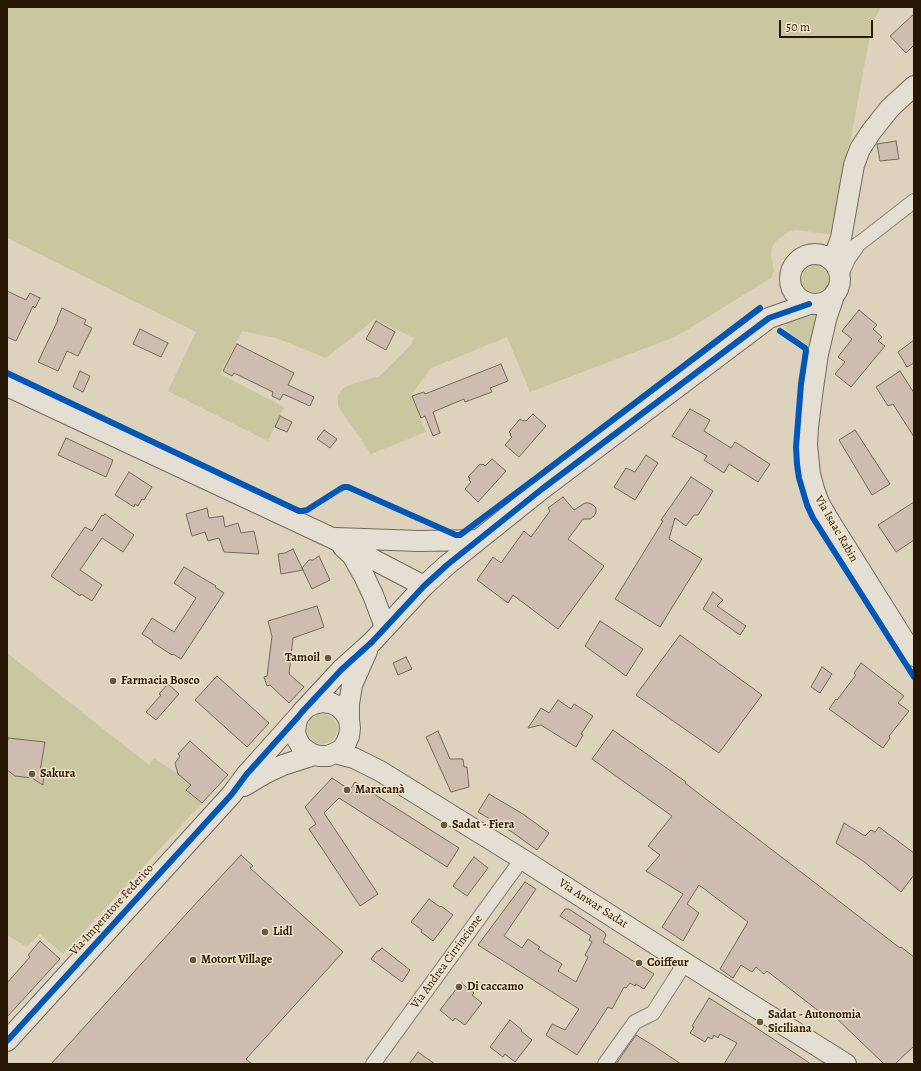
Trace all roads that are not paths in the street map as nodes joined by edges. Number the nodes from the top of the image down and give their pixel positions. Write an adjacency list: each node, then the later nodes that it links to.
1 (914, 86): 4 (street, Via Isaac Rabin)
2 (914, 201): 3 (street)
3 (893, 217): 4 (street); 5 (street)
4 (843, 227): 6 (street, Via Isaac Rabin)
5 (860, 243): 6 (street); 6 (street)
6 (836, 277): 7 (street); 8 (street); 16 (street, Via Isaac Rabin)
7 (791, 284): 8 (street); 9 (street)
8 (809, 304): 9 (street)
9 (769, 318): 12 (street)
10 (7, 386): 11 (street)
11 (332, 538): 12 (street); 13 (street); 14 (street)
12 (478, 540): 13 (street)
13 (424, 586): 14 (street)
14 (385, 627): 15 (street)
15 (372, 642): 17 (street); 18 (street)
16 (914, 656)
17 (302, 712): 18 (street); 20 (street); 21 (street)
18 (349, 720): 19 (street)
19 (335, 754): 20 (street); 22 (street, Via Anwar Sadat)
20 (314, 755): 21 (street)
21 (232, 794): 24 (street, Via Imperatore Federico)
22 (522, 859): 23 (street, Via Anwar Sadat); 25 (street, Via Andrea Cirrincione)
23 (685, 964): 26 (street); 27 (street, Via Anwar Sadat)
24 (7, 1041)
25 (373, 1064)
26 (605, 1064)
27 (846, 1064)

